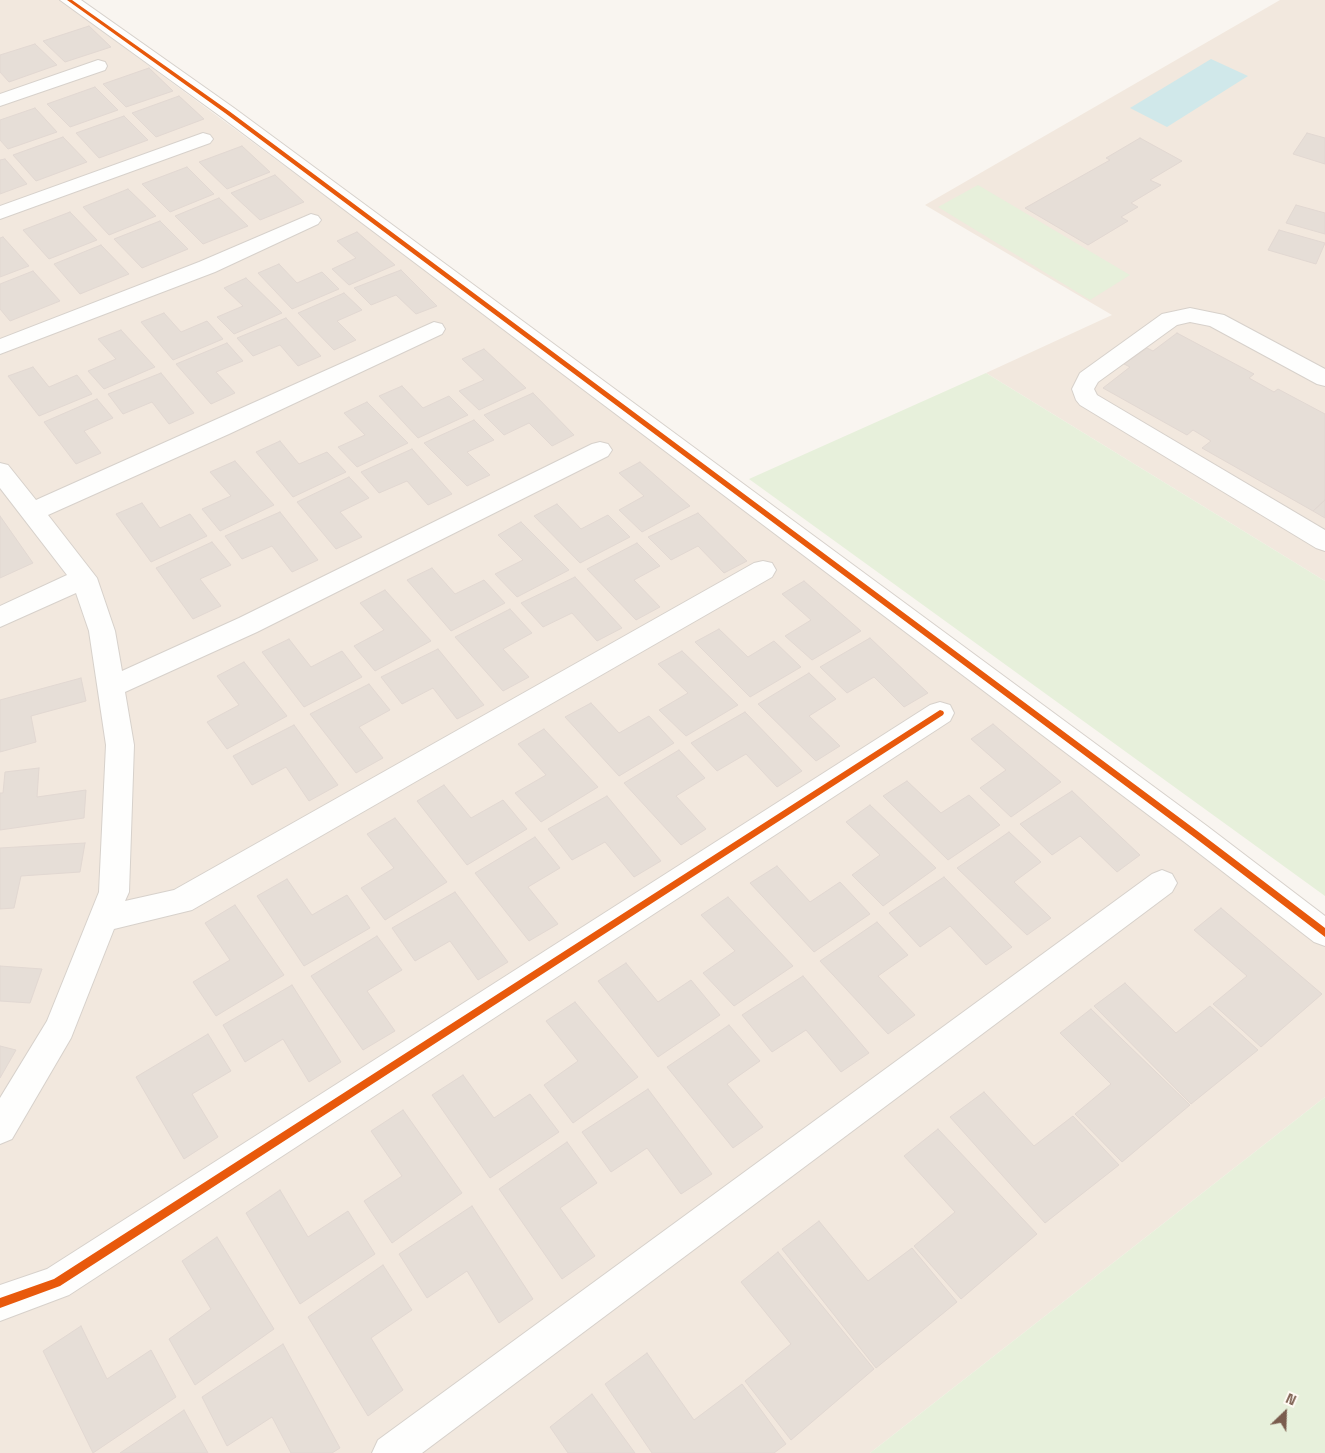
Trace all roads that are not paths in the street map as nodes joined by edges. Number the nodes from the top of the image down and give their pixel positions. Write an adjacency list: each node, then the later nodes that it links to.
1 (70, 0): 21 (street)
2 (98, 66): 3 (street)
3 (0, 100)
4 (203, 139): 5 (street)
5 (0, 214)
6 (312, 220): 8 (street)
7 (434, 329): 12 (street)
8 (0, 347)
9 (1325, 379): 13 (street)
10 (600, 450): 17 (street)
11 (0, 471): 12 (street)
12 (34, 511): 15 (street)
13 (1325, 542)
14 (763, 570): 20 (street)
15 (84, 578): 16 (street); 17 (street)
16 (0, 617)
17 (111, 687): 20 (street)
18 (940, 713): 23 (street)
19 (1162, 883): 24 (street)
20 (103, 920): 22 (street)
21 (1325, 933)
22 (0, 1128)
23 (0, 1303)
24 (391, 1453)

